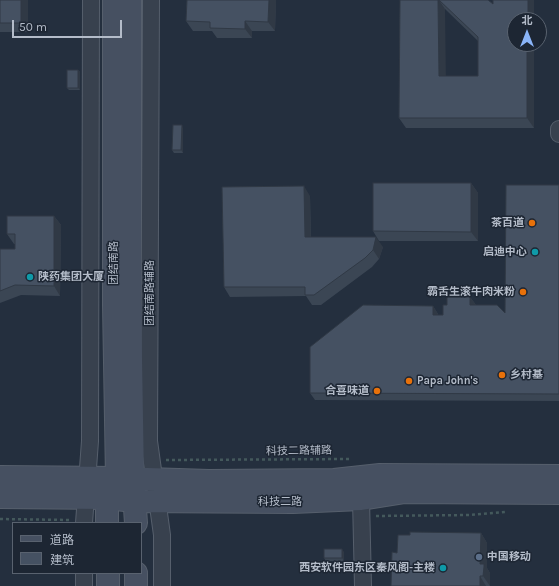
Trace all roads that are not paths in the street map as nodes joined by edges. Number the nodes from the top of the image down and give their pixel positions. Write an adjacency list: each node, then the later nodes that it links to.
1 (91, 0): 11 (street)
2 (114, 0): 10 (main road, 团结南路)
3 (130, 0): 10 (main road, 团结南路)
4 (151, 0): 7 (street, 团结南路辅路)
5 (559, 129): 6 (street)
6 (559, 134)
7 (153, 470): 8 (main road, 科技二路); 10 (main road, 科技二路); 17 (street, 团结南路辅路)
8 (559, 476)
9 (0, 477): 11 (main road, 科技二路)
10 (125, 478): 11 (main road, 科技二路); 14 (main road, 团结南路); 16 (main road, 团结南路)
11 (86, 488): 13 (main road, 科技二路); 14 (main road, 科技二路); 18 (street)
12 (559, 493): 15 (main road, 科技二路)
13 (0, 497)
14 (107, 498): 16 (main road, 科技二路); 19 (main road, 团结南路)
15 (361, 499): 17 (main road, 科技二路); 28 (street)
16 (134, 501): 17 (main road, 科技二路); 20 (main road, 团结南路)
17 (157, 501): 27 (street, 团结南路辅路)
18 (84, 522)
19 (107, 522)
20 (136, 522)
21 (84, 574): 24 (street)
22 (108, 574): 25 (main road)
23 (136, 574): 26 (main road)
24 (84, 586)
25 (108, 586)
26 (136, 586)
27 (162, 586)
28 (363, 586)

